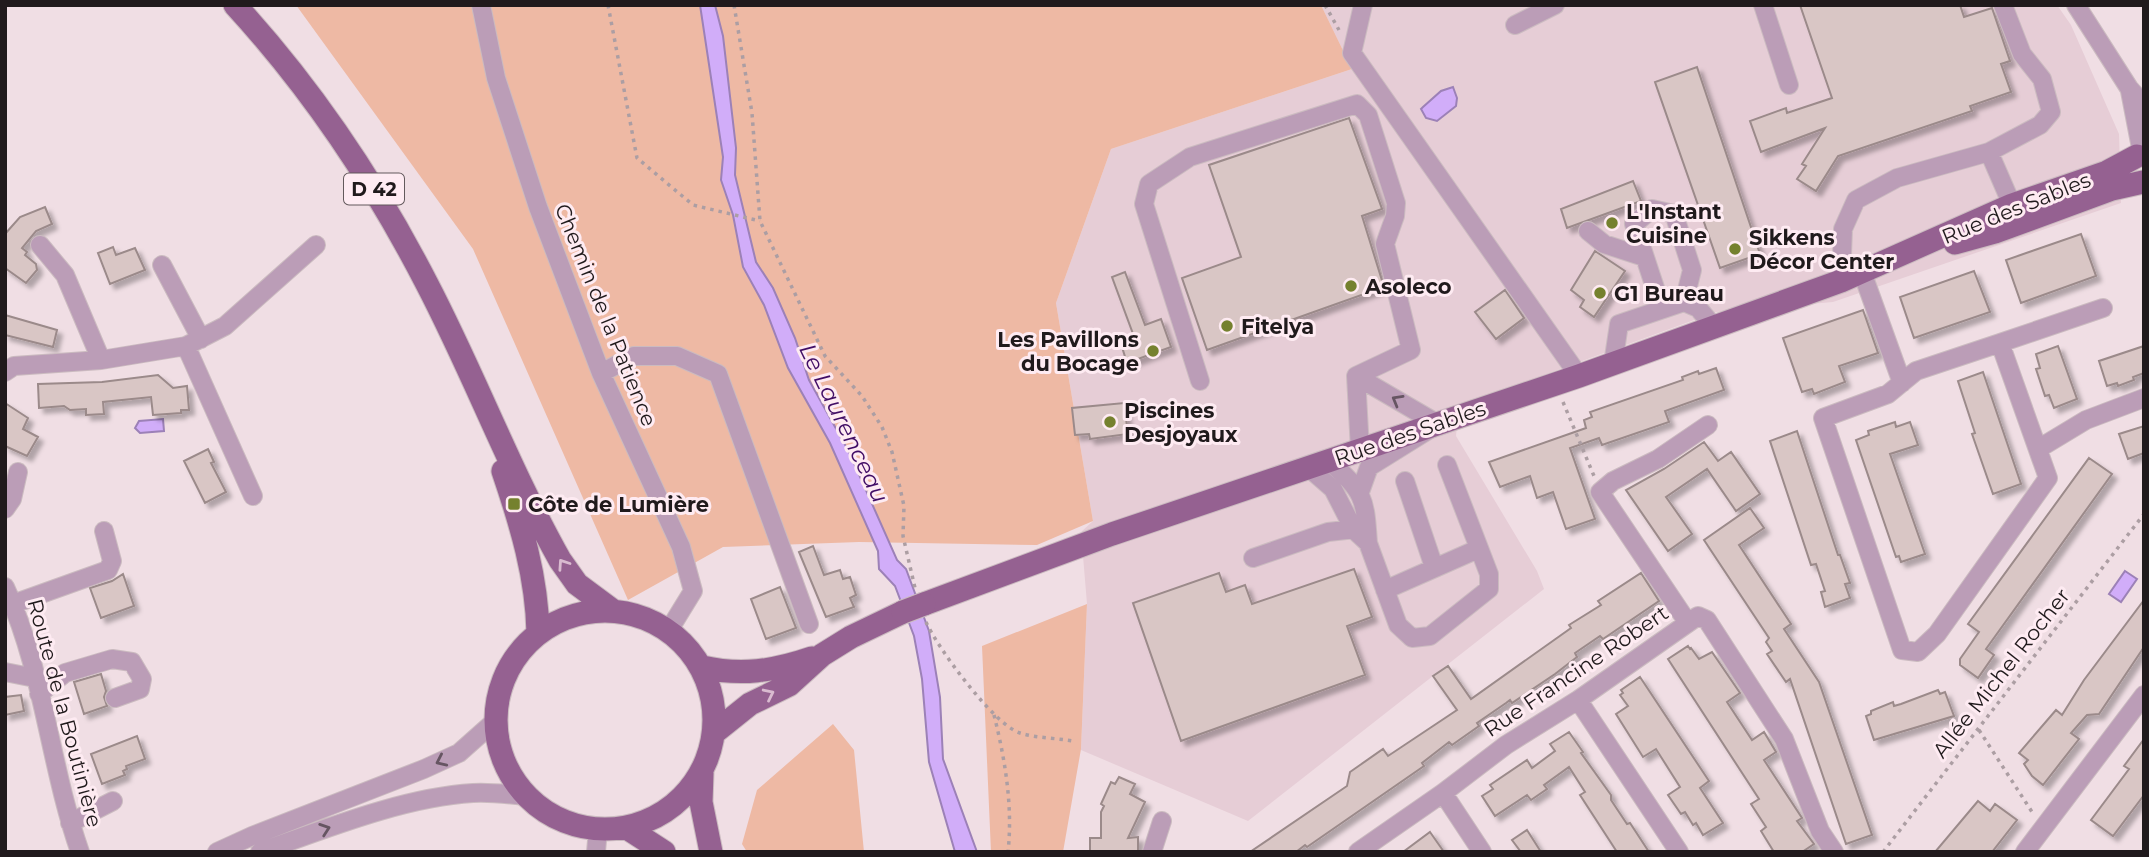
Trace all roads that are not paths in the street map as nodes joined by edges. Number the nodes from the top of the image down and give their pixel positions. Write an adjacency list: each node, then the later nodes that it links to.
1 (235, 5): 37 (main road, D 42)
2 (481, 5): 32 (street, Chemin de la Patience)
3 (1363, 5): 34 (street)
4 (1555, 5): 8 (street)
5 (1763, 5): 9 (street)
6 (2003, 5): 13 (street)
7 (2076, 5): 10 (street)
8 (1515, 24)
9 (1789, 85)
10 (2129, 88): 11 (street); 12 (street)
11 (2144, 105)
12 (2141, 149): 14 (main road); 15 (main road, Rue des Sables)
13 (1989, 152): 15 (street); 22 (street)
14 (2143, 182): 20 (main road, Rue des Sables)
15 (2012, 205): 20 (main road, Rue des Sables)
16 (1588, 231): 19 (street)
17 (40, 245): 29 (street)
18 (316, 245): 27 (street)
19 (1644, 257): 23 (street); 25 (street)
20 (1894, 258): 22 (main road, Rue des Sables)
21 (162, 265): 27 (street)
22 (1852, 276): 26 (main road, Rue des Sables); 36 (street)
23 (1684, 302): 25 (street); 26 (street)
24 (2103, 308): 28 (street)
25 (1662, 309): 30 (street)
26 (1714, 327): 30 (main road, Rue des Sables)
27 (193, 343): 29 (street); 48 (street)
28 (2000, 343): 36 (street); 41 (street)
29 (101, 360): 31 (street)
30 (1613, 364): 34 (main road, Rue des Sables)
31 (5, 372)
32 (601, 373): 58 (street); 60 (street, Chemin de la Patience)
33 (1356, 376): 35 (street); 39 (street, one-way to 33); 42 (street)
34 (1579, 376): 39 (main road, Rue des Sables)
35 (1200, 381)
36 (1902, 383): 41 (street)
37 (478, 395): 57 (main road, D 42, one-way to 37); 61 (main road, D 42)
38 (2144, 398): 41 (street)
39 (1438, 424): 42 (main road, Rue des Sables); 47 (street)
40 (1708, 425): 59 (street)
41 (2038, 449)
42 (1360, 450): 43 (main road, Rue des Sables)
43 (1319, 464): 47 (street); 51 (street); 62 (main road, Rue des Sables)
44 (1447, 465): 52 (street)
45 (18, 472): 49 (street)
46 (1405, 481): 54 (street)
47 (1360, 492): 51 (street)
48 (253, 496)
49 (5, 509)
50 (104, 531): 56 (street)
51 (1363, 533): 53 (street); 55 (street)
52 (1478, 549): 54 (street); 55 (street)
53 (1253, 558)
54 (1434, 567): 55 (street)
55 (1385, 590)
56 (8, 595): 65 (street, Route de la Boutinière)
57 (612, 610): 60 (main road); 61 (main road)
58 (809, 624)
59 (1688, 624): 68 (street, Rue Francine Robert); 88 (street, Rue Francine Robert)
60 (669, 630): 63 (main road)
61 (538, 633): 69 (main road)
62 (822, 655): 63 (main road, Rue des Sables); 70 (main road, Rue des Sables, one-way to 62)
63 (702, 667): 70 (main road)
64 (6, 673): 65 (street)
65 (37, 686): 67 (street); 76 (street, Route de la Boutinière)
66 (2144, 695): 89 (street)
67 (115, 698)
68 (1578, 700): 72 (street, Rue Francine Robert); 87 (street)
69 (495, 721): 73 (main road); 80 (street, one-way to 80)
70 (715, 732): 71 (main road)
71 (702, 773): 77 (main road); 83 (main road)
72 (1443, 793): 85 (street, Rue Francine Robert); 86 (street)
73 (526, 796): 78 (main road); 81 (street, one-way to 73)
74 (113, 801): 76 (street)
75 (1162, 821): 84 (street)
76 (70, 823): 79 (street, Route de la Boutinière)
77 (627, 828): 78 (main road); 82 (main road)
78 (597, 840)
79 (79, 852)
80 (217, 852)
81 (260, 852)
82 (664, 852)
83 (711, 852)
84 (1152, 852)
85 (1358, 852)
86 (1482, 852)
87 (1679, 852)
88 (1834, 852)
89 (2025, 852)

